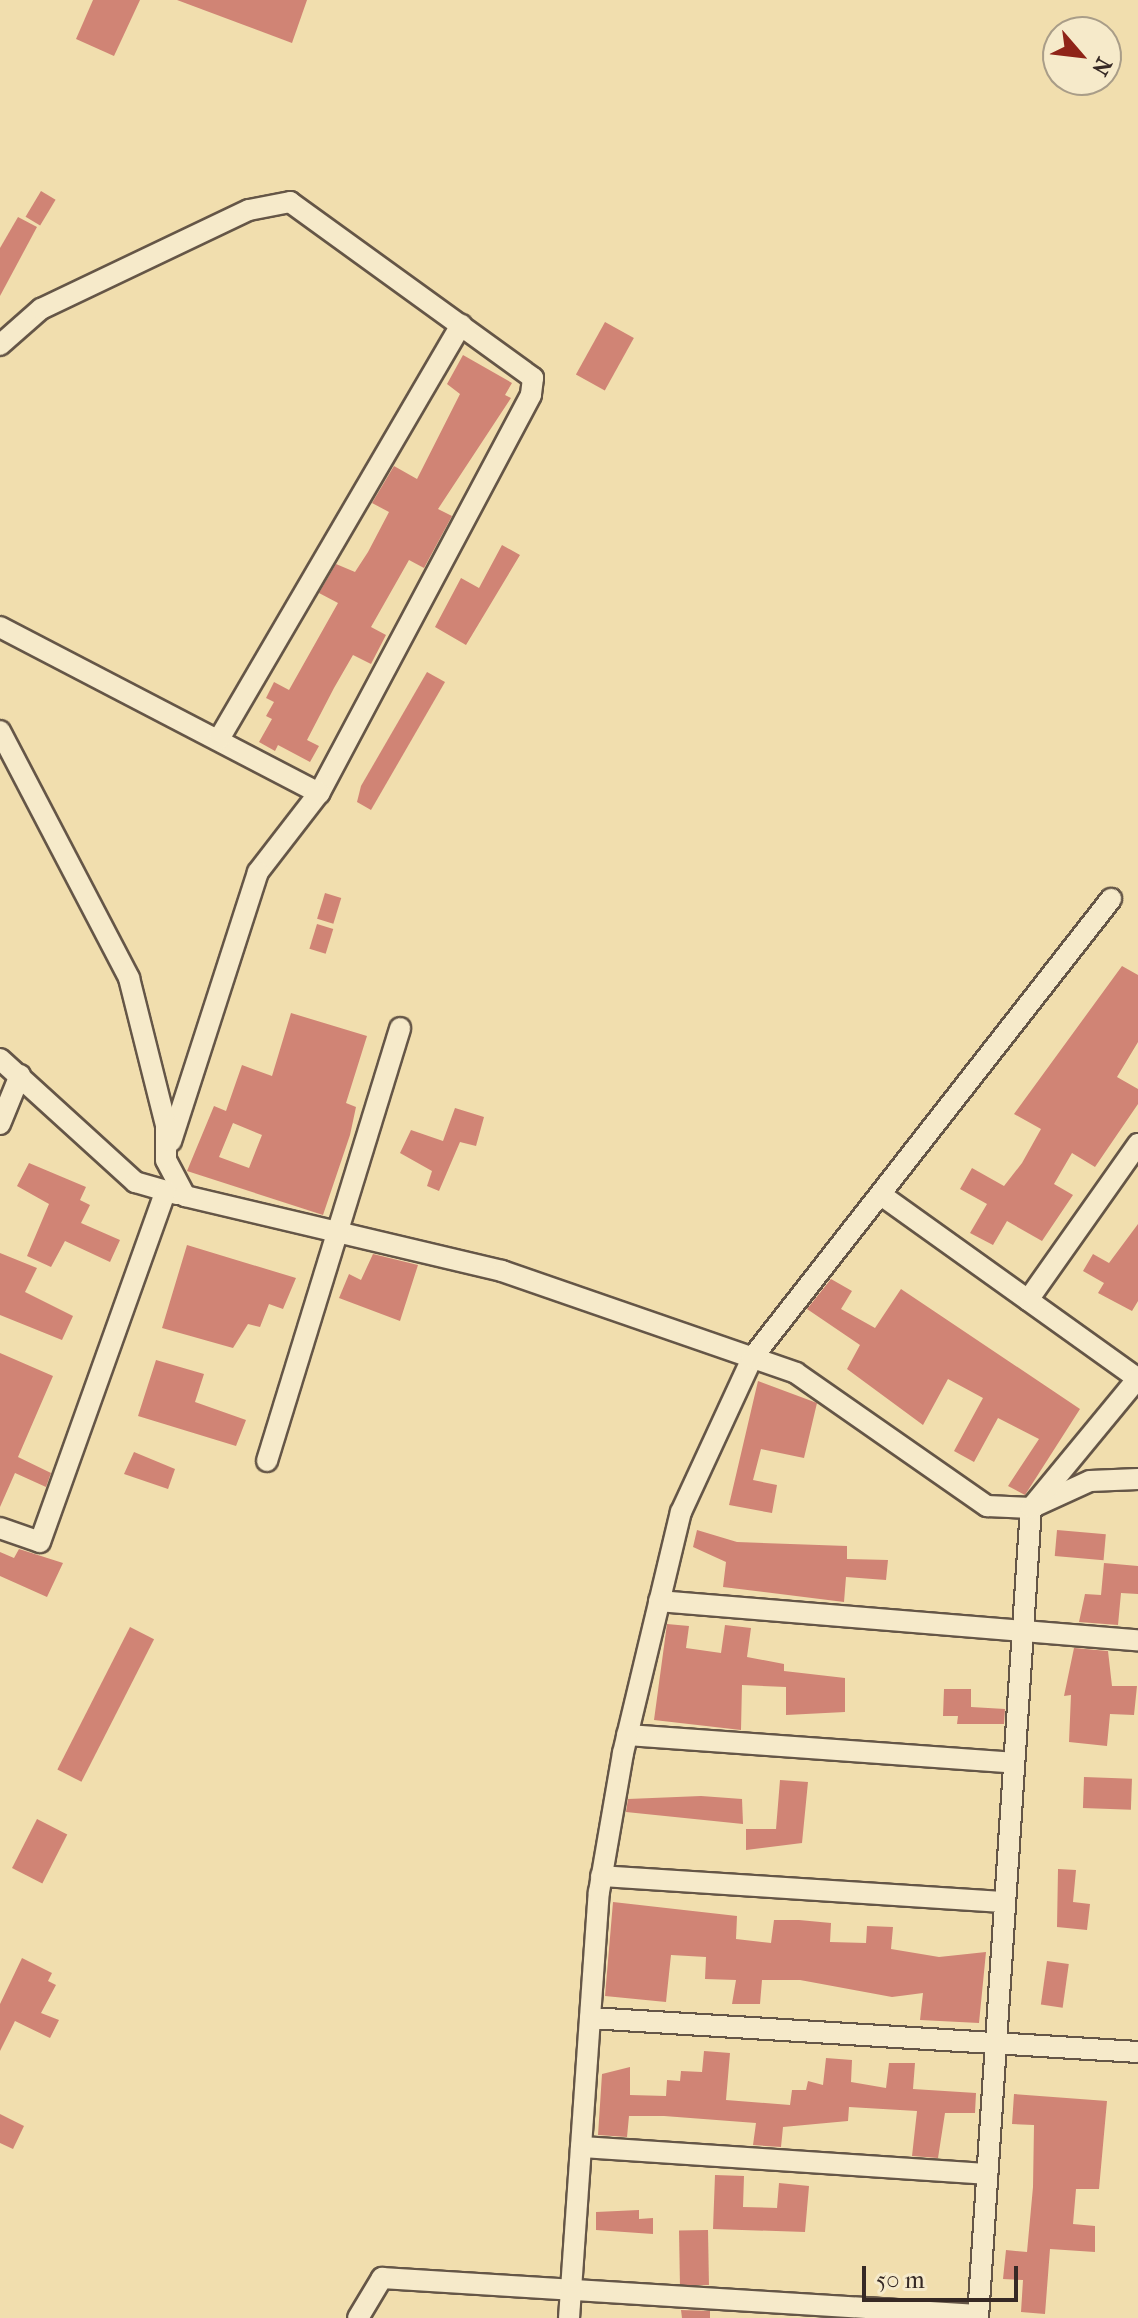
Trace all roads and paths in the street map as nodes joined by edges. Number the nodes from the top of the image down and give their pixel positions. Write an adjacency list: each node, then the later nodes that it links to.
1 (461, 325): 2 (street); 5 (street); 6 (street)
2 (0, 345)
3 (0, 627): 5 (street)
4 (0, 731): 13 (street)
5 (219, 739): 6 (street)
6 (319, 793): 13 (street)
7 (1111, 899): 15 (street)
8 (400, 1028): 16 (street)
9 (0, 1059): 10 (street)
10 (20, 1075): 11 (street); 14 (street)
11 (0, 1124)
12 (1138, 1144): 17 (street)
13 (166, 1160): 14 (street)
14 (176, 1194): 16 (street); 23 (street)
15 (884, 1197): 17 (street); 18 (street)
16 (337, 1234): 18 (street); 20 (street)
17 (1028, 1300): 19 (street)
18 (752, 1358): 22 (street); 24 (street)
19 (1136, 1377): 22 (street)
20 (267, 1461)
21 (1138, 1479): 22 (street)
22 (1031, 1508): 25 (street)
23 (0, 1528)
24 (659, 1601): 25 (street); 27 (street)
25 (1022, 1630): 26 (street); 28 (street)
26 (1138, 1640)
27 (627, 1735): 28 (street); 29 (street)
28 (1013, 1763): 30 (street)
29 (601, 1876): 30 (street); 31 (street)
30 (1004, 1902): 32 (street)
31 (590, 2018): 32 (street); 34 (street)
32 (995, 2043): 33 (street); 35 (street)
33 (1138, 2052)
34 (581, 2147): 35 (street); 36 (street)
35 (987, 2174): 37 (street)
36 (571, 2290): 37 (street); 38 (street); 39 (street)
37 (978, 2316)
38 (358, 2318)
39 (569, 2318)

